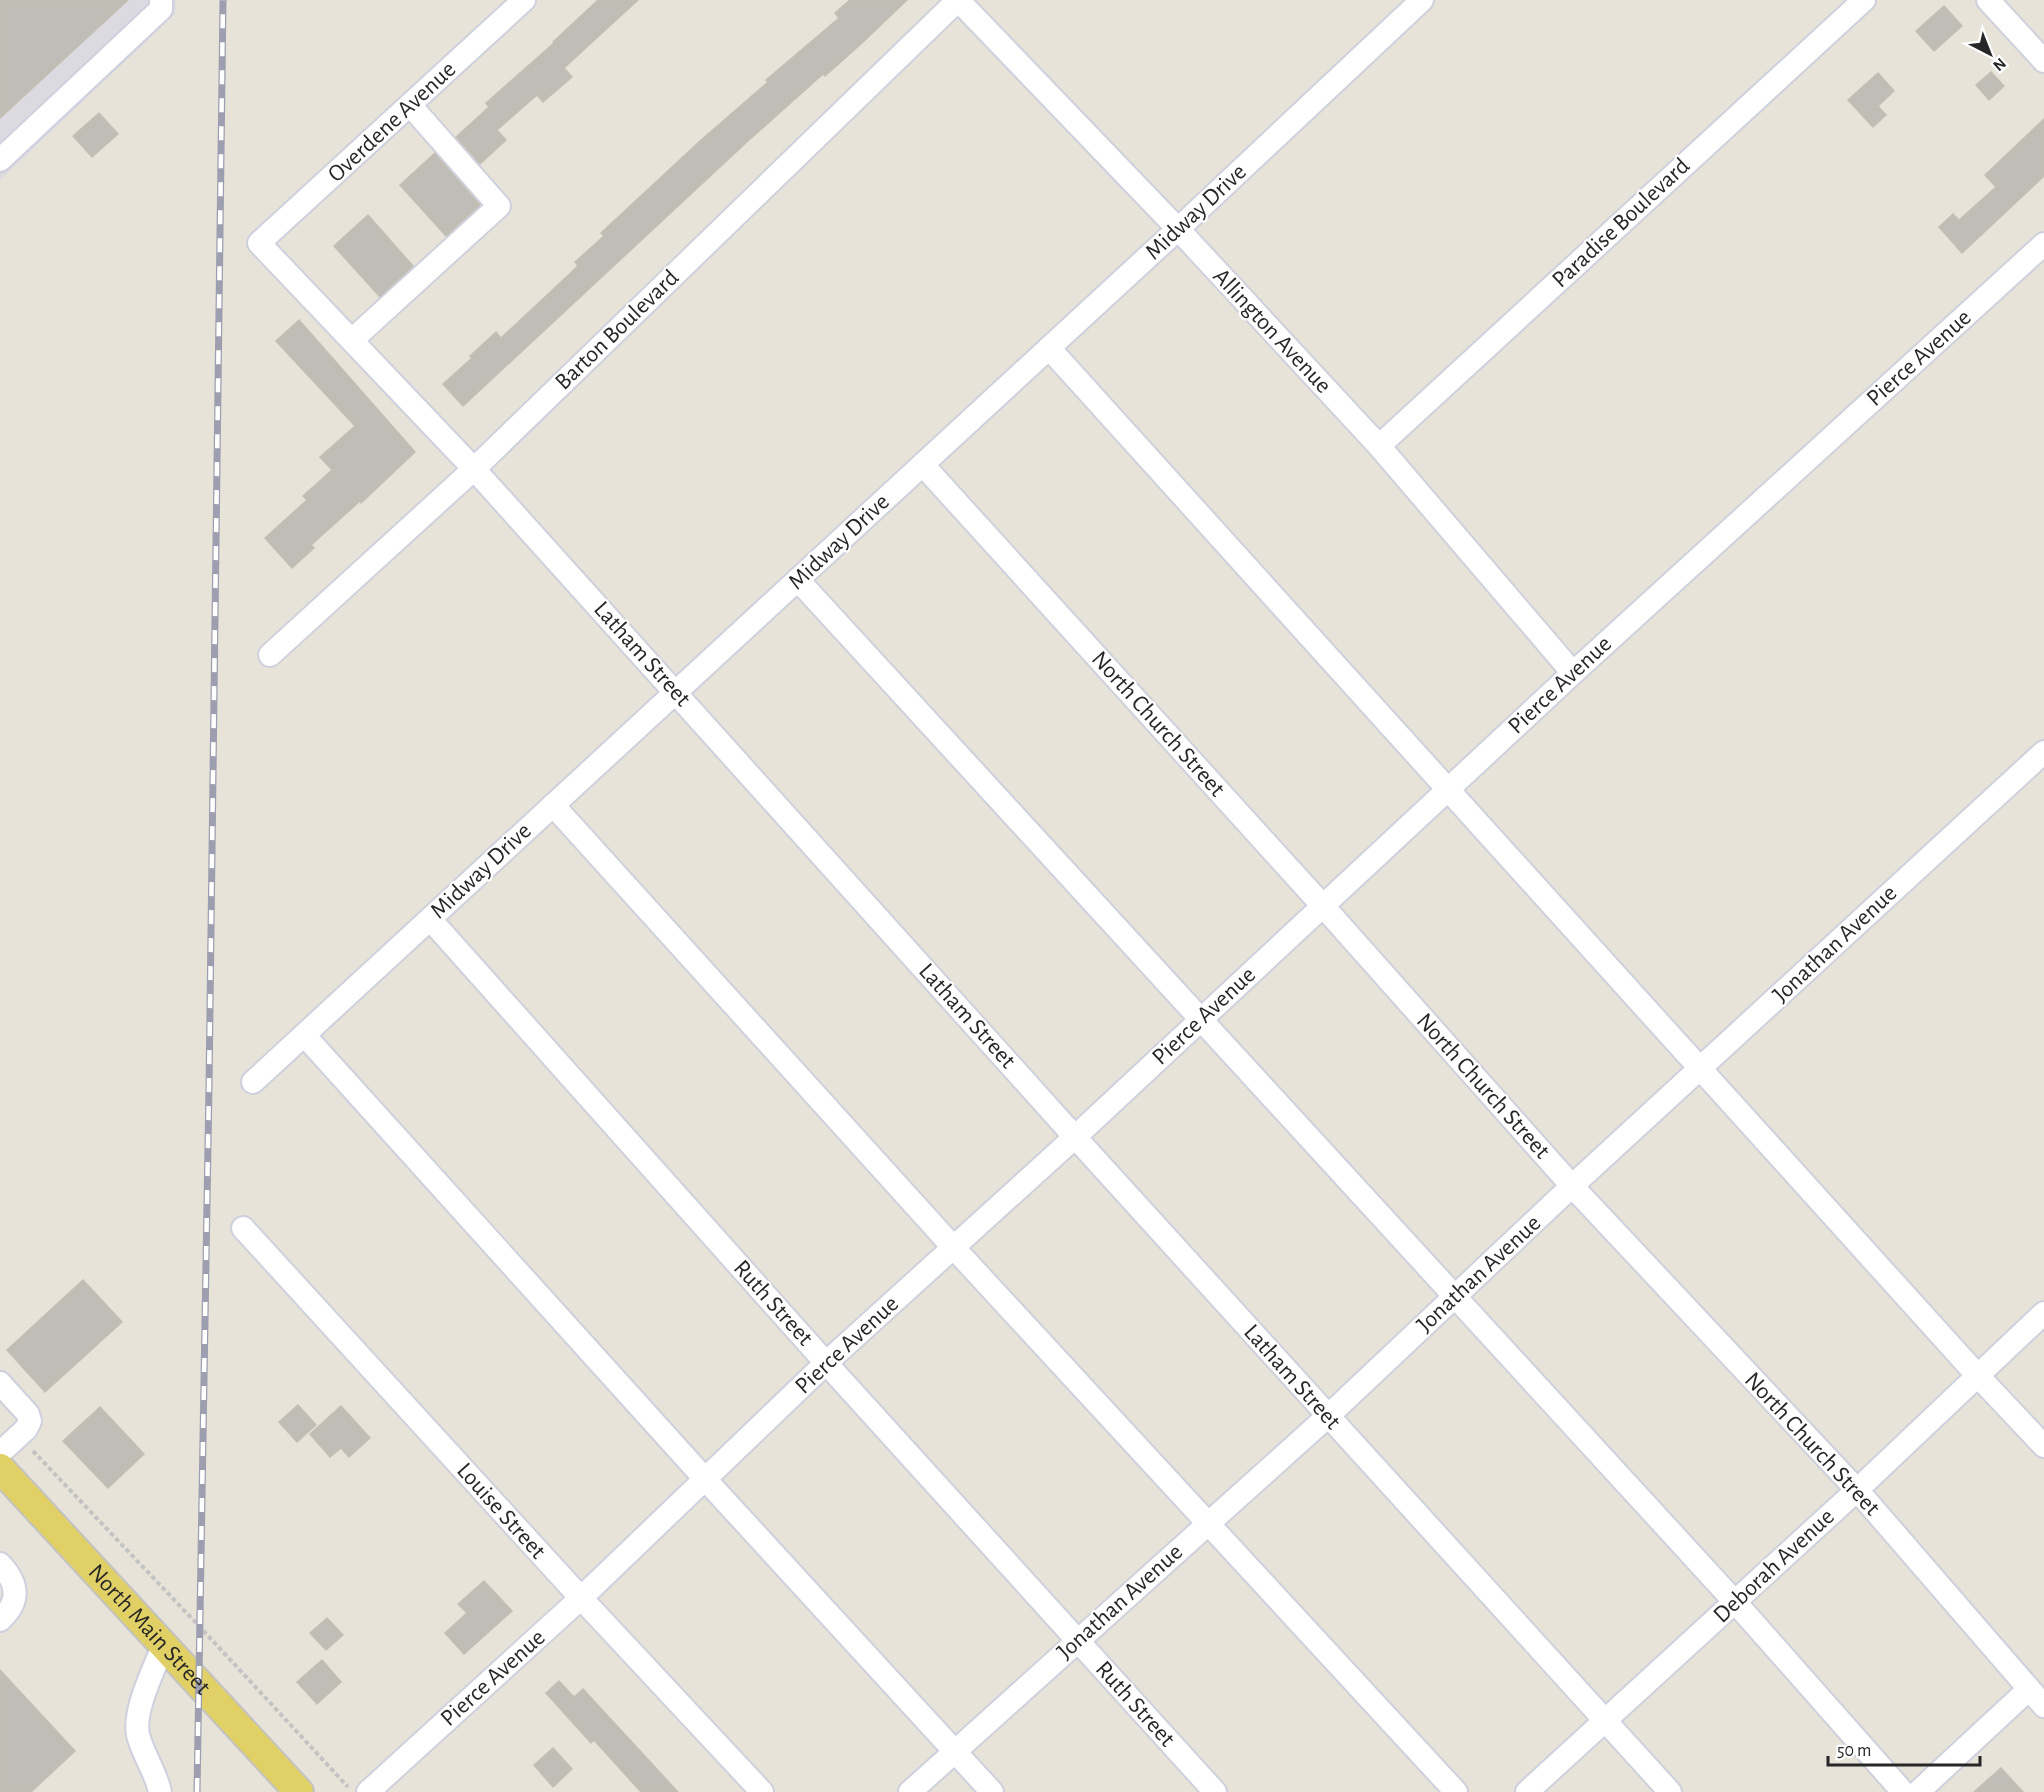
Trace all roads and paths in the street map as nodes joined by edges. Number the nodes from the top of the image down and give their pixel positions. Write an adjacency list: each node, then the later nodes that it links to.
1 (161, 0): 9 (street)
2 (524, 0): 8 (street, Overdene Avenue)
3 (958, 0): 10 (street, Allington Avenue); 17 (street, Barton Boulevard)
4 (1422, 0): 10 (street, Midway Drive)
5 (1863, 0): 15 (street, Paradise Boulevard)
6 (1989, 0): 7 (street)
7 (2044, 61)
8 (410, 105): 11 (street, Overdene Avenue); 13 (street)
9 (0, 160)
10 (1178, 230): 14 (street, Midway Drive); 15 (street, Allington Avenue)
11 (259, 243): 13 (street, Latham Street)
12 (2044, 244): 20 (street, Pierce Avenue)
13 (352, 340): 17 (street, Latham Street)
14 (1049, 348): 16 (street, Midway Drive); 23 (street)
15 (1379, 446): 20 (street, Allington Avenue)
16 (923, 465): 18 (street, Midway Drive); 25 (street, North Church Street)
17 (474, 469): 19 (street, Barton Boulevard); 21 (street, Latham Street)
18 (798, 579): 21 (street, Midway Drive); 27 (street)
19 (270, 655)
20 (1573, 674): 23 (street, Pierce Avenue)
21 (677, 692): 24 (street, Midway Drive); 31 (street, Latham Street)
22 (2044, 752): 29 (street, Jonathan Avenue)
23 (1448, 789): 25 (street, Pierce Avenue); 29 (street)
24 (553, 805): 26 (street, Midway Drive); 34 (street)
25 (1323, 906): 27 (street, Pierce Avenue); 32 (street, North Church Street)
26 (430, 919): 28 (street, Midway Drive); 37 (street, Ruth Street)
27 (1201, 1020): 31 (street, Pierce Avenue); 35 (street)
28 (306, 1035): 30 (street, Midway Drive); 44 (street)
29 (1700, 1068): 32 (street, Jonathan Avenue); 38 (street)
30 (254, 1082)
31 (1075, 1137): 34 (street, Pierce Avenue); 40 (street, Latham Street)
32 (1572, 1186): 35 (street, Jonathan Avenue); 45 (street, North Church Street)
33 (243, 1228): 48 (street, Louise Street)
34 (953, 1247): 37 (street, Pierce Avenue); 46 (street)
35 (1454, 1296): 40 (street, Jonathan Avenue); 49 (street)
36 (2044, 1313): 38 (street, Deborah Avenue)
37 (826, 1363): 44 (street, Pierce Avenue); 51 (street, Ruth Street)
38 (1978, 1376): 42 (street); 45 (street, Deborah Avenue)
39 (0, 1383): 41 (street)
40 (1328, 1416): 46 (street, Jonathan Avenue); 55 (street, Latham Street)
41 (19, 1435): 43 (street); 59 (path)
42 (2044, 1446)
43 (2, 1469): 52 (main road, North Main Street)
44 (705, 1479): 48 (street, Pierce Avenue); 56 (street)
45 (1857, 1490): 49 (street, Deborah Avenue); 53 (street, North Church Street)
46 (1208, 1523): 51 (street, Jonathan Avenue); 65 (street)
47 (0, 1564): 50 (street)
48 (581, 1598): 60 (street, Pierce Avenue); 61 (street, Louise Street)
49 (1735, 1602): 55 (street, Deborah Avenue); 68 (street)
50 (0, 1620)
51 (1077, 1640): 56 (street, Jonathan Avenue); 64 (street, Ruth Street)
52 (163, 1646): 57 (street); 58 (main road, North Main Street)
53 (2029, 1689): 54 (street, North Church Street); 69 (street)
54 (2044, 1706)
55 (1605, 1721): 66 (street, Deborah Avenue); 67 (street, Latham Street)
56 (955, 1751): 62 (street, Jonathan Avenue); 63 (street)
57 (160, 1792)
58 (299, 1792)
59 (352, 1792)
60 (368, 1792)
61 (762, 1792)
62 (910, 1792)
63 (992, 1792)
64 (1215, 1792)
65 (1456, 1792)
66 (1527, 1792)
67 (1670, 1792)
68 (1903, 1792)
69 (1918, 1792)

